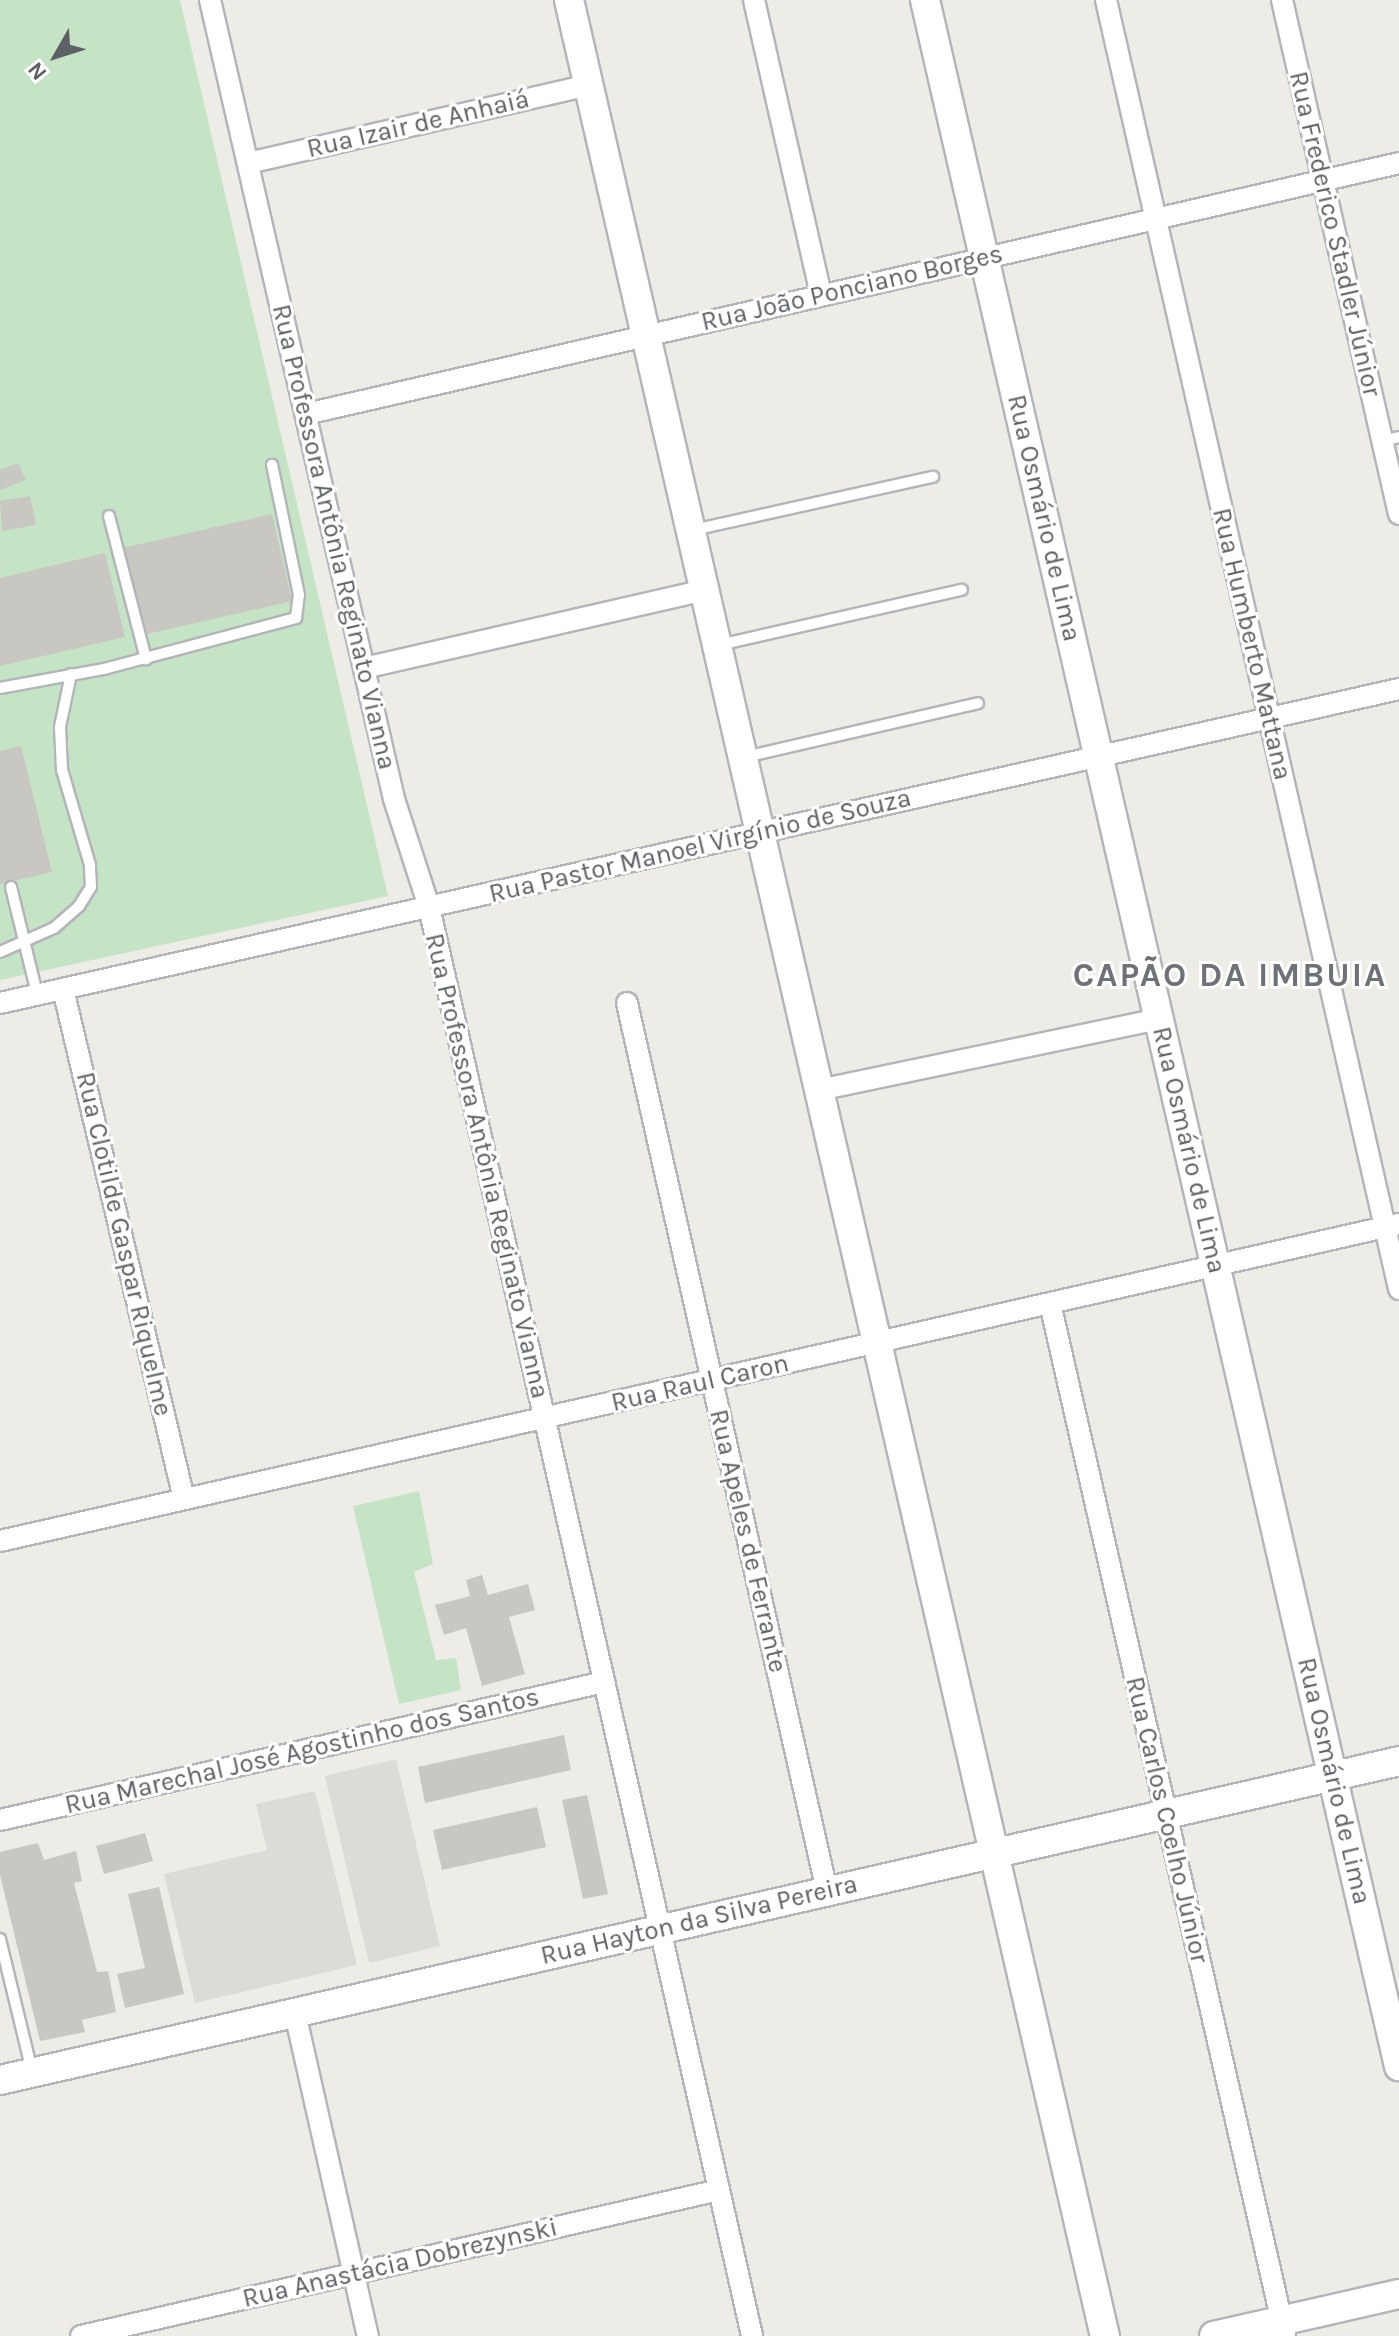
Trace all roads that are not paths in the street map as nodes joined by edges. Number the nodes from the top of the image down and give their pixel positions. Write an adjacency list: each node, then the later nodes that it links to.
1 (210, 0): 8 (street, Rua Professora Antônia Reginato Vianna)
2 (569, 0): 7 (street)
3 (754, 0): 13 (street)
4 (925, 0): 12 (street, Rua Osmário de Lima)
5 (1106, 0): 11 (street, Rua Humberto Mattana)
6 (1282, 0): 10 (street, Rua Frederico Stadler Júnior)
7 (589, 85): 8 (street, Rua Izair de Anhaiá); 14 (street)
8 (248, 163): 15 (street, Rua Professora Antônia Reginato Vianna)
9 (1399, 163): 10 (street, Rua João Ponciano Borges)
10 (1323, 181): 11 (street, Rua João Ponciano Borges); 16 (street, Rua Frederico Stadler Júnior)
11 (1156, 219): 12 (street, Rua João Ponciano Borges); 31 (street, Rua Humberto Mattana)
12 (984, 258): 13 (street, Rua João Ponciano Borges); 32 (street, Rua Osmário de Lima)
13 (821, 296): 14 (street, Rua João Ponciano Borges)
14 (646, 336): 15 (street, Rua João Ponciano Borges); 21 (street)
15 (306, 414): 26 (street, Rua Professora Antônia Reginato Vianna)
16 (1391, 439): 19 (street, Rua Frederico Stadler Júnior)
17 (272, 465): 25 (lane)
18 (933, 477): 21 (lane)
19 (1399, 514)
20 (109, 516): 25 (lane)
21 (691, 530): 22 (street)
22 (705, 590): 24 (street); 26 (street)
23 (962, 590): 24 (lane)
24 (717, 646): 33 (street)
25 (146, 659): 27 (lane)
26 (364, 668): 36 (street, Rua Professora Antônia Reginato Vianna)
27 (71, 674): 28 (lane); 37 (lane)
28 (0, 688)
29 (1399, 689): 31 (street, Rua Pastor Manoel Virgínio de Souza)
30 (978, 703): 33 (lane)
31 (1269, 718): 32 (street, Rua Pastor Manoel Virgínio de Souza); 45 (street, Rua Humberto Mattana)
32 (1098, 756): 34 (street, Rua Pastor Manoel Virgínio de Souza); 43 (street, Rua Osmário de Lima)
33 (743, 757): 34 (street)
34 (760, 832): 36 (street, Rua Pastor Manoel Virgínio de Souza); 44 (street)
35 (11, 887): 37 (lane)
36 (429, 907): 39 (street, Rua Pastor Manoel Virgínio de Souza); 51 (street, Rua Professora Antônia Reginato Vianna)
37 (25, 943): 38 (lane); 40 (lane)
38 (0, 952)
39 (63, 989): 40 (street, Rua Pastor Manoel Virgínio de Souza); 52 (street, Rua Clotilde Gaspar Riquelme)
40 (37, 994): 41 (street, Rua Pastor Manoel Virgínio de Souza)
41 (0, 1003)
42 (627, 1003): 50 (street, Rua Apeles de Ferrante)
43 (1159, 1019): 44 (street); 46 (street, Rua Osmário de Lima)
44 (819, 1090): 49 (street)
45 (1392, 1225): 46 (street, Rua Raul Caron); 47 (street, Rua Humberto Mattana)
46 (1215, 1266): 48 (street, Rua Raul Caron); 56 (street, Rua Osmário de Lima)
47 (1399, 1289)
48 (1050, 1303): 49 (street, Rua Raul Caron); 57 (street, Rua Carlos Coelho Júnior)
49 (877, 1342): 50 (street, Rua Raul Caron); 59 (street)
50 (712, 1380): 51 (street, Rua Raul Caron); 60 (street, Rua Apeles de Ferrante)
51 (544, 1418): 52 (street, Rua Raul Caron); 54 (street, Rua Professora Antônia Reginato Vianna)
52 (184, 1499): 53 (street, Rua Raul Caron)
53 (0, 1541)
54 (604, 1682): 58 (street, Rua Marechal José Agostinho dos Santos); 61 (street, Rua Professora Antônia Reginato Vianna)
55 (1399, 1761): 56 (street, Rua Hayton da Silva Pereira)
56 (1333, 1776): 57 (street, Rua Hayton da Silva Pereira); 64 (street, Rua Osmário de Lima)
57 (1166, 1814): 59 (street, Rua Hayton da Silva Pereira); 70 (street, Rua Carlos Coelho Júnior)
58 (0, 1820)
59 (994, 1853): 60 (street, Rua Hayton da Silva Pereira); 74 (street)
60 (827, 1891): 61 (street, Rua Hayton da Silva Pereira)
61 (660, 1929): 63 (street, Rua Hayton da Silva Pereira); 67 (street, Rua Professora Antônia Reginato Vianna)
62 (0, 1939): 65 (lane)
63 (295, 2013): 65 (street, Rua Hayton da Silva Pereira); 68 (street)
64 (1399, 2066)
65 (32, 2073): 66 (street, Rua Hayton da Silva Pereira)
66 (0, 2080)
67 (719, 2190): 68 (street, Rua Anastácia Dobrezynski); 73 (street, Rua Professora Antônia Reginato Vianna)
68 (354, 2274): 71 (street, Rua Anastácia Dobrezynski); 72 (street)
69 (1399, 2294): 70 (street)
70 (1283, 2328): 75 (street)
71 (81, 2336)
72 (368, 2336)
73 (752, 2336)
74 (1105, 2336)
75 (1214, 2336)

